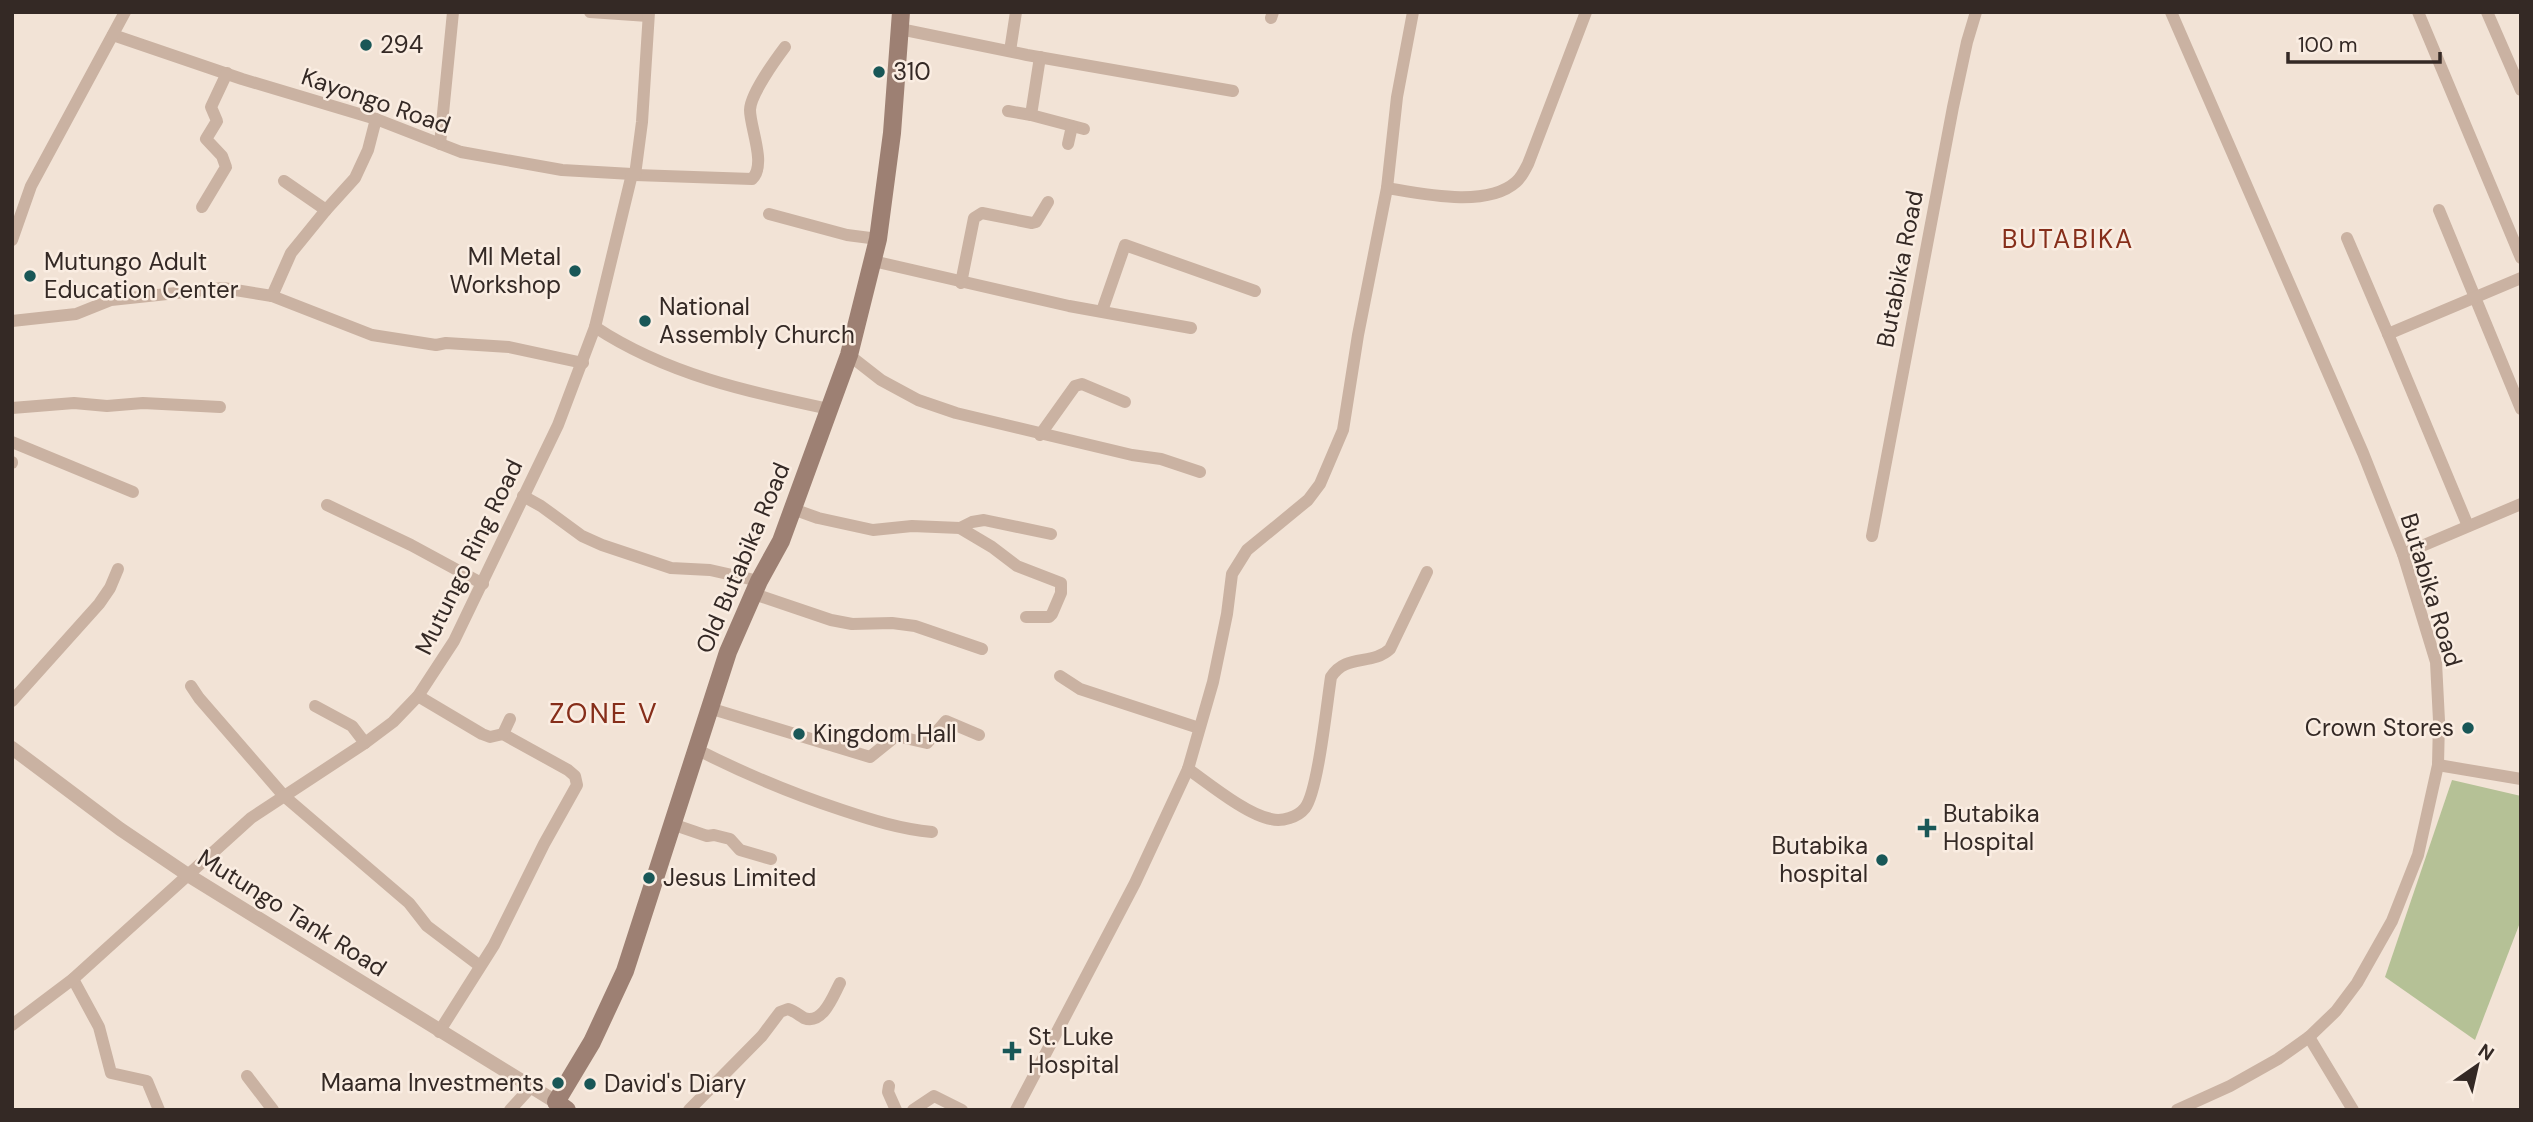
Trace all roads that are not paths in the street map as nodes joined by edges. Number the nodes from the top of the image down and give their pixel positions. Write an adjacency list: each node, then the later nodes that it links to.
1 (125, 12): 13 (street)
2 (453, 12): 23 (street)
3 (590, 12): 11 (street)
4 (1016, 12): 15 (street)
5 (1413, 12): 27 (street)
6 (1586, 12): 27 (street)
7 (1976, 12): 66 (street, Butabika Road)
8 (2171, 12): 67 (street, Butabika Road)
9 (2418, 12): 36 (street)
10 (2487, 12): 18 (street)
11 (649, 14): 25 (street, Mutungo Ring Road)
12 (901, 21): 15 (street); 34 (main road, Old Butabika Road)
13 (113, 35): 17 (street, Kayongo Road); 35 (street)
14 (785, 47): 25 (street, Kayongo Road)
15 (1010, 51): 16 (street)
16 (1040, 57): 19 (street); 21 (street)
17 (227, 73): 22 (street, Kayongo Road); 29 (street)
18 (2521, 90)
19 (1233, 91)
20 (1008, 111): 21 (street)
21 (1031, 115): 24 (street)
22 (376, 119): 23 (street, Kayongo Road); 30 (street)
23 (440, 144): 25 (street, Kayongo Road)
24 (1068, 144)
25 (633, 175): 45 (street, Mutungo Ring Road)
26 (284, 181): 30 (street)
27 (1387, 188): 81 (street)
28 (1048, 202): 39 (street)
29 (202, 207)
30 (326, 209): 41 (street)
31 (2439, 210): 42 (street)
32 (769, 214): 34 (street)
33 (2347, 238): 47 (street)
34 (878, 239): 37 (main road, Old Butabika Road)
35 (12, 240)
36 (2521, 258)
37 (873, 261): 39 (street); 48 (main road, Old Butabika Road)
38 (2521, 278): 42 (street)
39 (961, 282): 43 (street)
40 (1255, 290): 43 (street)
41 (272, 296): 44 (street); 49 (street)
42 (2475, 298): 47 (street); 54 (street)
43 (1102, 311): 46 (street)
44 (12, 321)
45 (595, 327): 49 (street, Mutungo Ring Road); 53 (street)
46 (1191, 328)
47 (2388, 334): 63 (street)
48 (849, 355): 53 (main road, Old Butabika Road); 55 (street)
49 (583, 363): 59 (street, Mutungo Ring Road)
50 (1125, 402): 55 (street)
51 (220, 407): 52 (street)
52 (12, 408)
53 (830, 409): 62 (main road, Old Butabika Road)
54 (2521, 409)
55 (1040, 435): 57 (street)
56 (12, 442): 58 (street)
57 (1200, 472)
58 (133, 492)
59 (523, 496): 70 (street, Mutungo Ring Road); 71 (street)
60 (2521, 503): 63 (street)
61 (327, 505): 70 (street)
62 (793, 509): 64 (street); 71 (main road, Old Butabika Road)
63 (2468, 526): 67 (street)
64 (960, 528): 65 (street); 72 (street)
65 (1051, 534)
66 (1872, 536)
67 (2403, 554): 87 (street, Butabika Road)
68 (118, 569): 77 (street)
69 (1427, 572): 88 (street)
70 (483, 584): 76 (street, Mutungo Ring Road)
71 (756, 587): 73 (street); 79 (main road, Old Butabika Road)
72 (1026, 617)
73 (982, 649)
74 (1060, 676): 81 (street)
75 (191, 686): 90 (street)
76 (418, 696): 82 (street); 84 (street, Mutungo Ring Road)
77 (12, 701)
78 (315, 706): 84 (street)
79 (709, 708): 83 (street); 86 (main road, Old Butabika Road)
80 (510, 719): 82 (street)
81 (1199, 728): 88 (street)
82 (503, 734): 95 (street)
83 (979, 735)
84 (365, 743): 90 (street, Mutungo Ring Road)
85 (12, 748): 94 (street, Mutungo Tank Road)
86 (696, 749): 91 (main road, Old Butabika Road); 92 (street)
87 (2438, 765): 89 (street); 100 (street, Butabika Road)
88 (1188, 769): 112 (street)
89 (2521, 779)
90 (284, 796): 94 (street, Mutungo Ring Road); 95 (street)
91 (672, 824): 93 (street); 104 (main road, Old Butabika Road)
92 (932, 832)
93 (771, 859)
94 (188, 875): 96 (street, Mutungo Ring Road); 99 (street, Mutungo Tank Road)
95 (480, 966): 99 (street)
96 (73, 979): 98 (street, Mutungo Ring Road); 105 (street)
97 (840, 983): 108 (street)
98 (14, 1019)
99 (439, 1032): 103 (street, Mutungo Tank Road)
100 (2309, 1037): 113 (street, Butabika Road); 114 (street)
101 (247, 1076): 106 (street)
102 (889, 1086): 109 (street)
103 (531, 1087): 104 (street, Mutungo Tank Road); 107 (street)
104 (561, 1106)
105 (159, 1110)
106 (273, 1110)
107 (510, 1110)
108 (689, 1110)
109 (895, 1110)
110 (912, 1110): 111 (street)
111 (962, 1110)
112 (1016, 1110)
113 (2177, 1110)
114 (2353, 1110)

